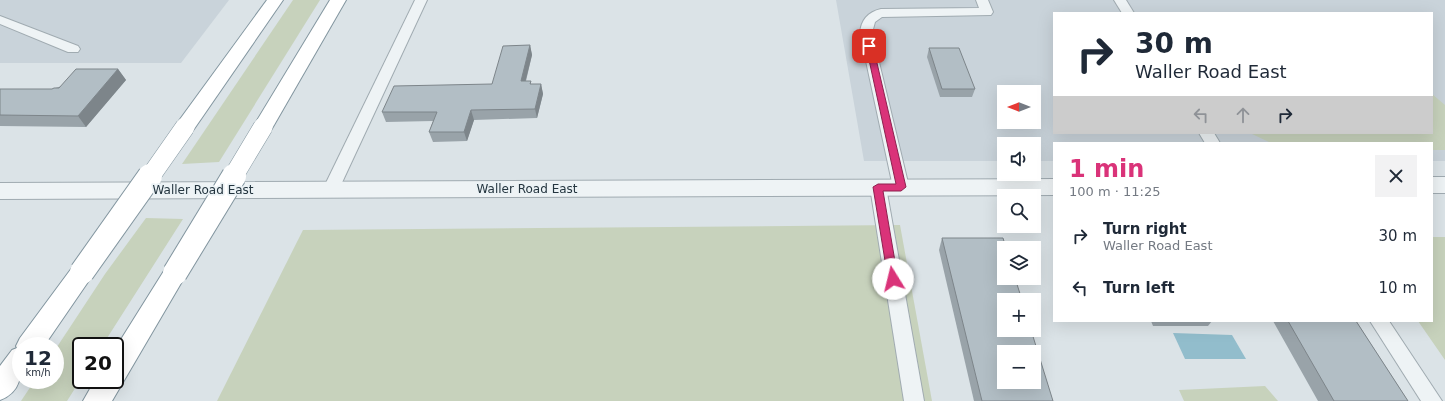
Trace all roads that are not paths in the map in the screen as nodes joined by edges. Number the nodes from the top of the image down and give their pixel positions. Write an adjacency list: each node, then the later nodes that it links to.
1 (275, 0): 17 (highway, bridge)
2 (338, 0): 18 (highway, bridge)
3 (421, 0): 14 (lane)
4 (982, 0): 12 (lane)
5 (1120, 0): 6 (lane)
6 (1127, 12)
7 (0, 20): 8 (lane)
8 (73, 49)
9 (1433, 185): 10 (street)
10 (1445, 185)
11 (878, 187): 12 (street, Waller Road East); 14 (street, Waller Road East); 23 (lane)
12 (901, 187): 13 (street, Waller Road East)
13 (1053, 187)
14 (331, 189): 15 (street, Waller Road East)
15 (0, 191)
16 (1381, 322): 24 (lane)
17 (35, 337)
18 (124, 357)
19 (12, 371): 20 (highway)
20 (0, 388)
21 (105, 389): 22 (highway)
22 (98, 401)
23 (914, 401)
24 (1432, 401)

